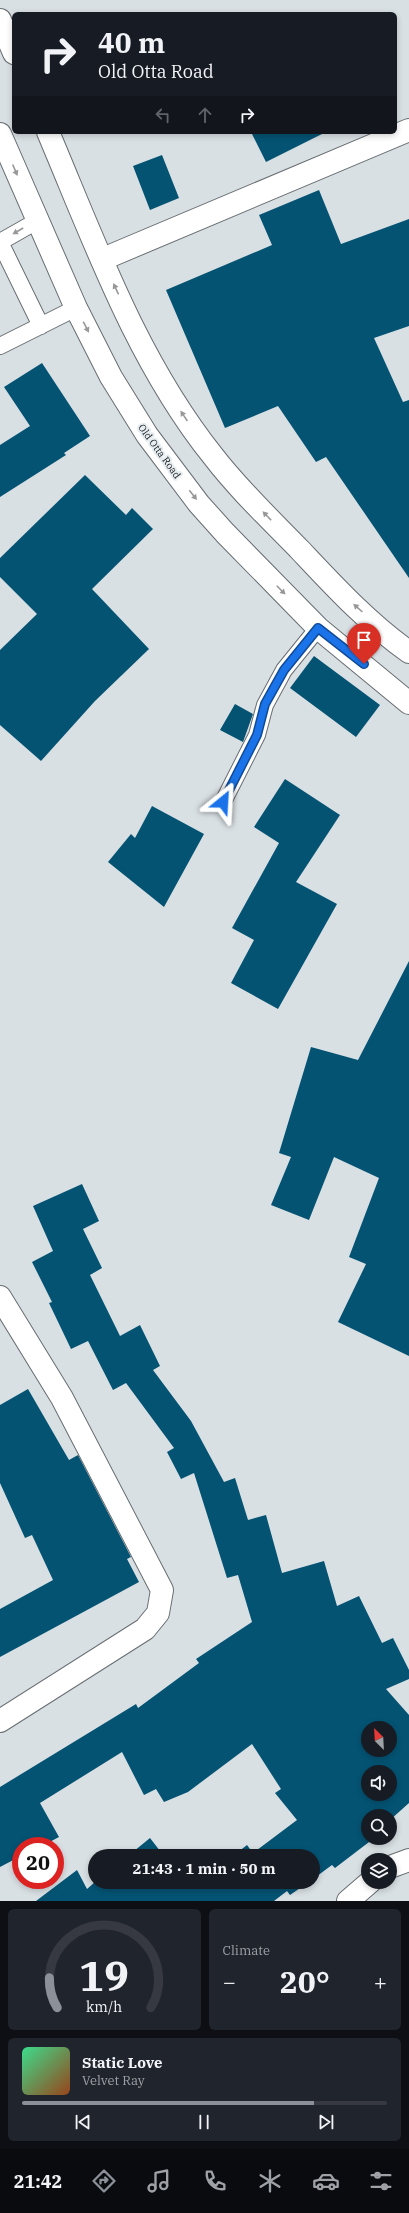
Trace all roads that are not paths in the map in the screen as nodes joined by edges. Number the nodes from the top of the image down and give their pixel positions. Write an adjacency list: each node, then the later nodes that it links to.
1 (0, 20): 2 (main road)
2 (12, 47)
3 (409, 130): 8 (main road)
4 (0, 134): 6 (main road, Old Otta Road, one-way to 6)
5 (49, 134): 8 (main road)
6 (37, 221): 7 (lane, one-way to 7); 9 (main road, Old Otta Road)
7 (0, 242): 10 (lane)
8 (102, 259): 13 (main road, one-way to 8)
9 (76, 308): 10 (lane); 12 (main road, Old Otta Road, one-way to 12)
10 (41, 326): 11 (lane)
11 (0, 346)
12 (318, 628): 14 (main road, Old Otta Road); 15 (lane)
13 (409, 652)
14 (409, 703)
15 (223, 802)
16 (0, 1297): 17 (main road)
17 (0, 1721)
18 (409, 1860): 19 (main road)
19 (397, 1864)
20 (362, 1889): 21 (main road)
21 (348, 1901)

